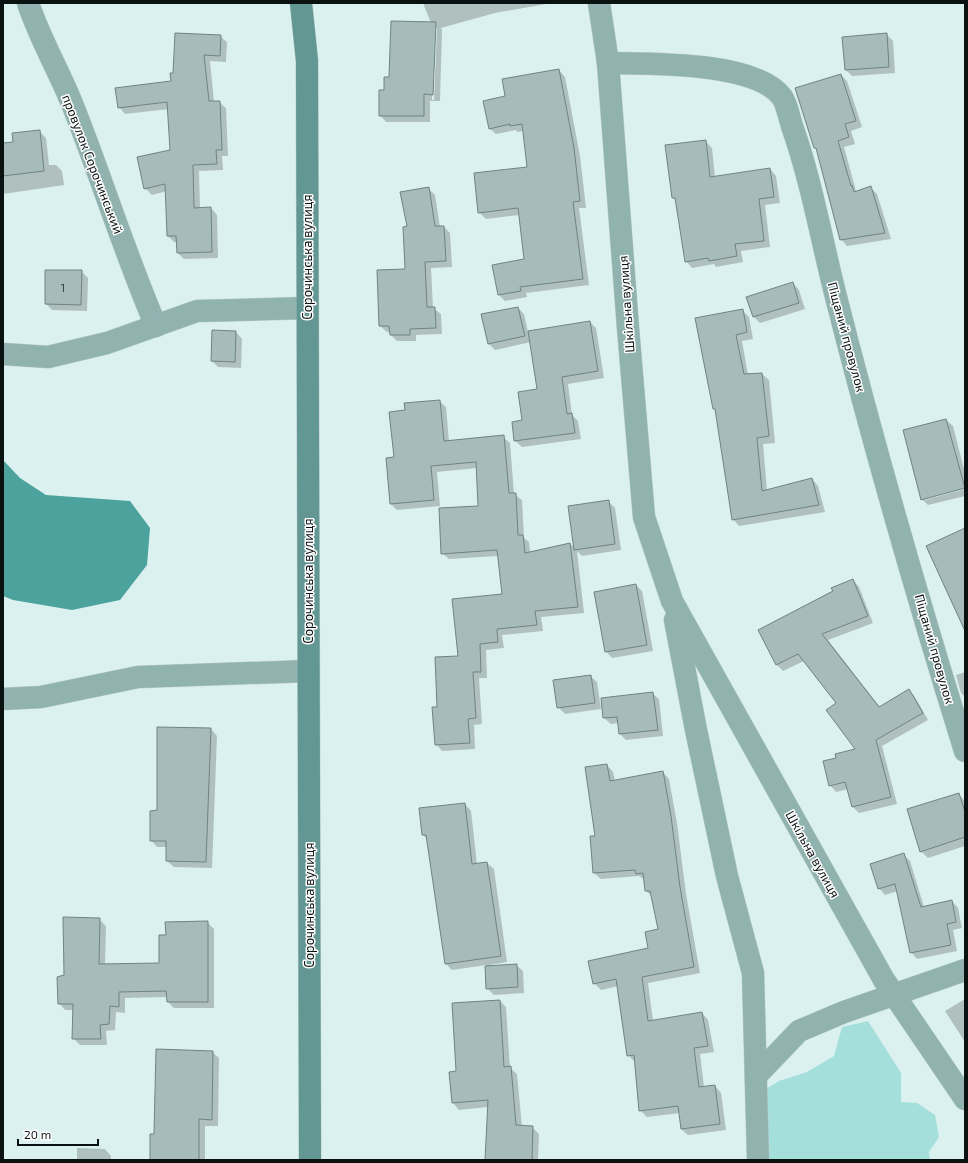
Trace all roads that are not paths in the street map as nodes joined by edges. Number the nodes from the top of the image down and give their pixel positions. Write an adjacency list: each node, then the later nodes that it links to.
1 (28, 3): 6 (street, провулок Сорочинський)
2 (301, 3): 5 (main road, Сорочинська вулиця)
3 (598, 3): 4 (street, Шкільна вулиця)
4 (608, 63): 8 (street, Шкільна вулиця); 11 (street, Піщаний провулок)
5 (307, 308): 6 (street); 9 (main road, Сорочинська вулиця)
6 (156, 326): 7 (street)
7 (3, 354)
8 (672, 601): 13 (street, Шкільна вулиця); 14 (street, Шкільна вулиця)
9 (308, 671): 10 (street); 16 (main road, Сорочинська вулиця)
10 (3, 699)
11 (965, 751)
12 (965, 970): 13 (street)
13 (895, 996): 14 (street); 15 (street, Шкільна вулиця)
14 (756, 1076): 17 (street, Шкільна вулиця)
15 (965, 1099)
16 (310, 1160)
17 (758, 1160)

